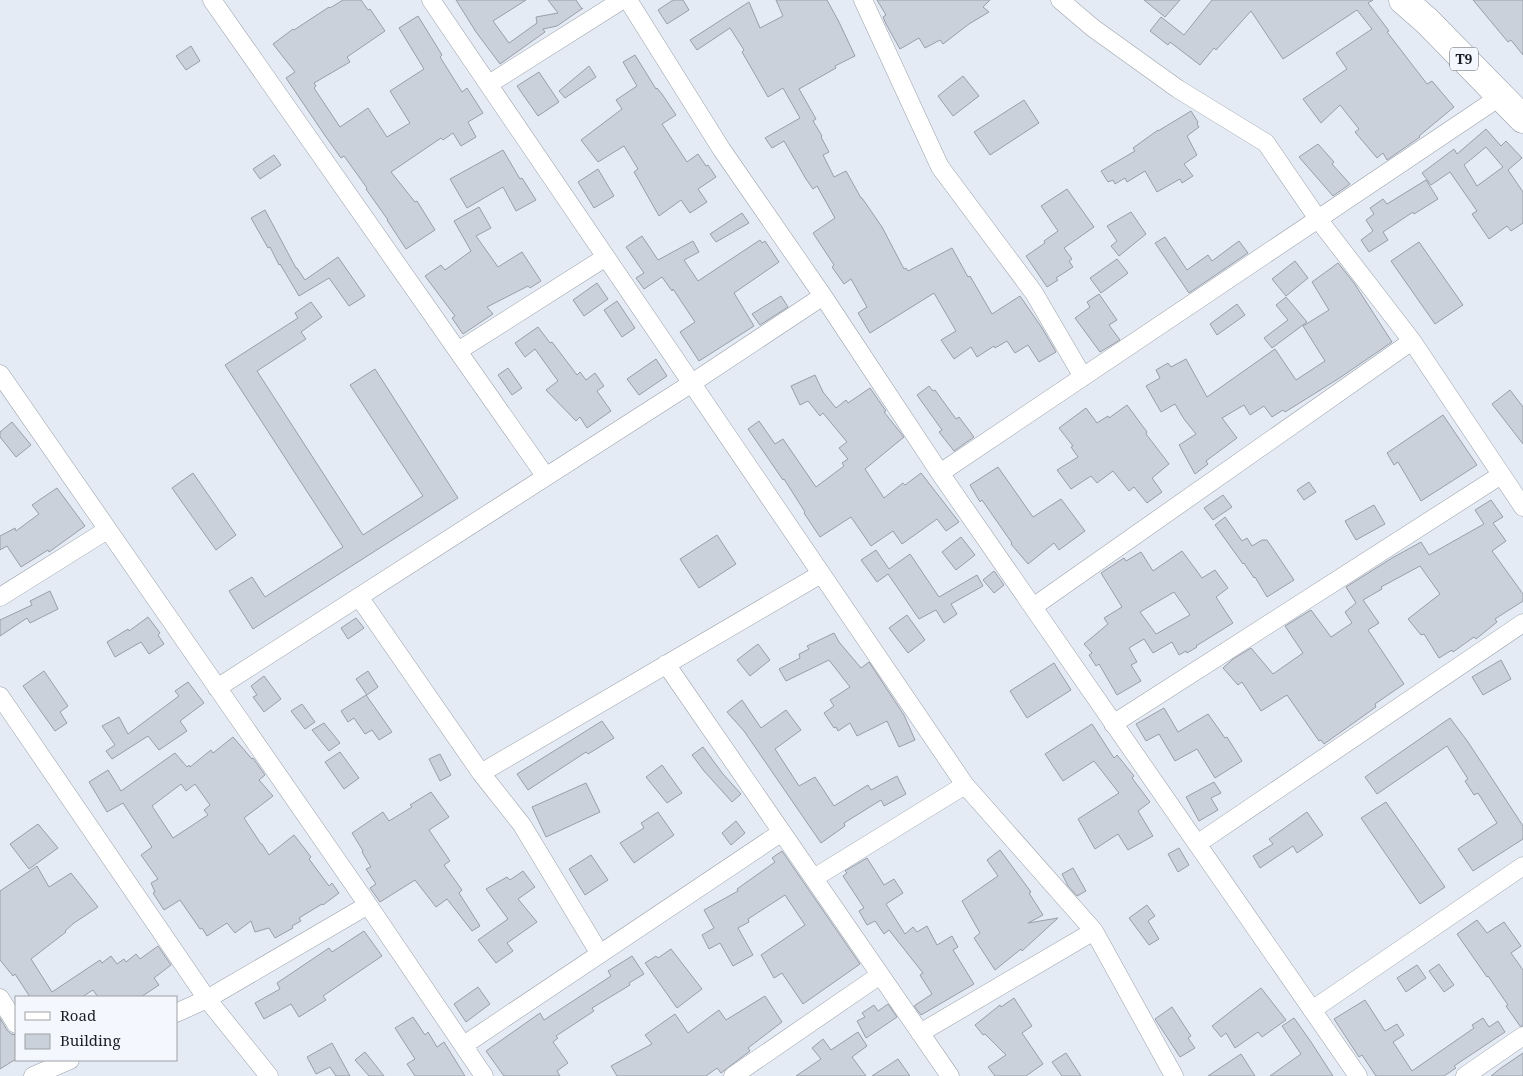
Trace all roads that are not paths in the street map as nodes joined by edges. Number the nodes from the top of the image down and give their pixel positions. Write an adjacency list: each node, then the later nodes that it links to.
1 (431, 0): 8 (street)
2 (622, 0): 8 (street)
3 (628, 0): 13 (street)
4 (863, 0): 17 (street)
5 (1060, 0): 11 (street)
6 (1402, 0): 9 (highway, T9)
7 (218, 2): 15 (street)
8 (489, 84): 12 (street)
9 (1501, 96): 10 (highway, T9); 11 (street)
10 (1523, 119)
11 (1318, 219): 14 (street); 17 (street)
12 (606, 257): 15 (street); 18 (street)
13 (823, 296): 18 (street); 19 (street)
14 (1412, 340): 20 (street); 27 (street)
15 (458, 351): 21 (street)
16 (0, 374): 23 (street)
17 (1083, 377): 19 (street)
18 (692, 383): 21 (street); 24 (street)
19 (940, 473): 27 (street)
20 (1501, 475): 22 (street); 32 (street)
21 (546, 477): 26 (street)
22 (1523, 507)
23 (107, 530): 25 (street); 30 (street)
24 (821, 574): 29 (street); 34 (street)
25 (0, 596)
26 (359, 597): 30 (street); 33 (street)
27 (1033, 607): 32 (street)
28 (1523, 623): 36 (street)
29 (666, 664): 33 (street); 35 (street)
30 (217, 688): 39 (street)
31 (0, 696): 44 (street)
32 (1113, 724): 36 (street)
33 (481, 773): 41 (street)
34 (965, 785): 38 (street); 40 (street)
35 (782, 832): 38 (street); 41 (street)
36 (1197, 844): 45 (street)
37 (1523, 866): 45 (street)
38 (814, 878): 42 (street)
39 (368, 905): 44 (street); 50 (street)
40 (1094, 931): 48 (street); 57 (street)
41 (600, 954): 50 (street)
42 (880, 975): 48 (street); 55 (street)
43 (0, 998): 47 (street)
44 (207, 999): 46 (street); 53 (street)
45 (1312, 1010): 58 (street)
46 (178, 1011)
47 (15, 1022)
48 (920, 1033): 56 (street)
49 (1523, 1036): 59 (street)
50 (464, 1045): 54 (street)
51 (67, 1061): 52 (street)
52 (40, 1069)
53 (269, 1076)
54 (484, 1076)
55 (733, 1076)
56 (950, 1076)
57 (1174, 1076)
58 (1358, 1076)
59 (1465, 1076)

